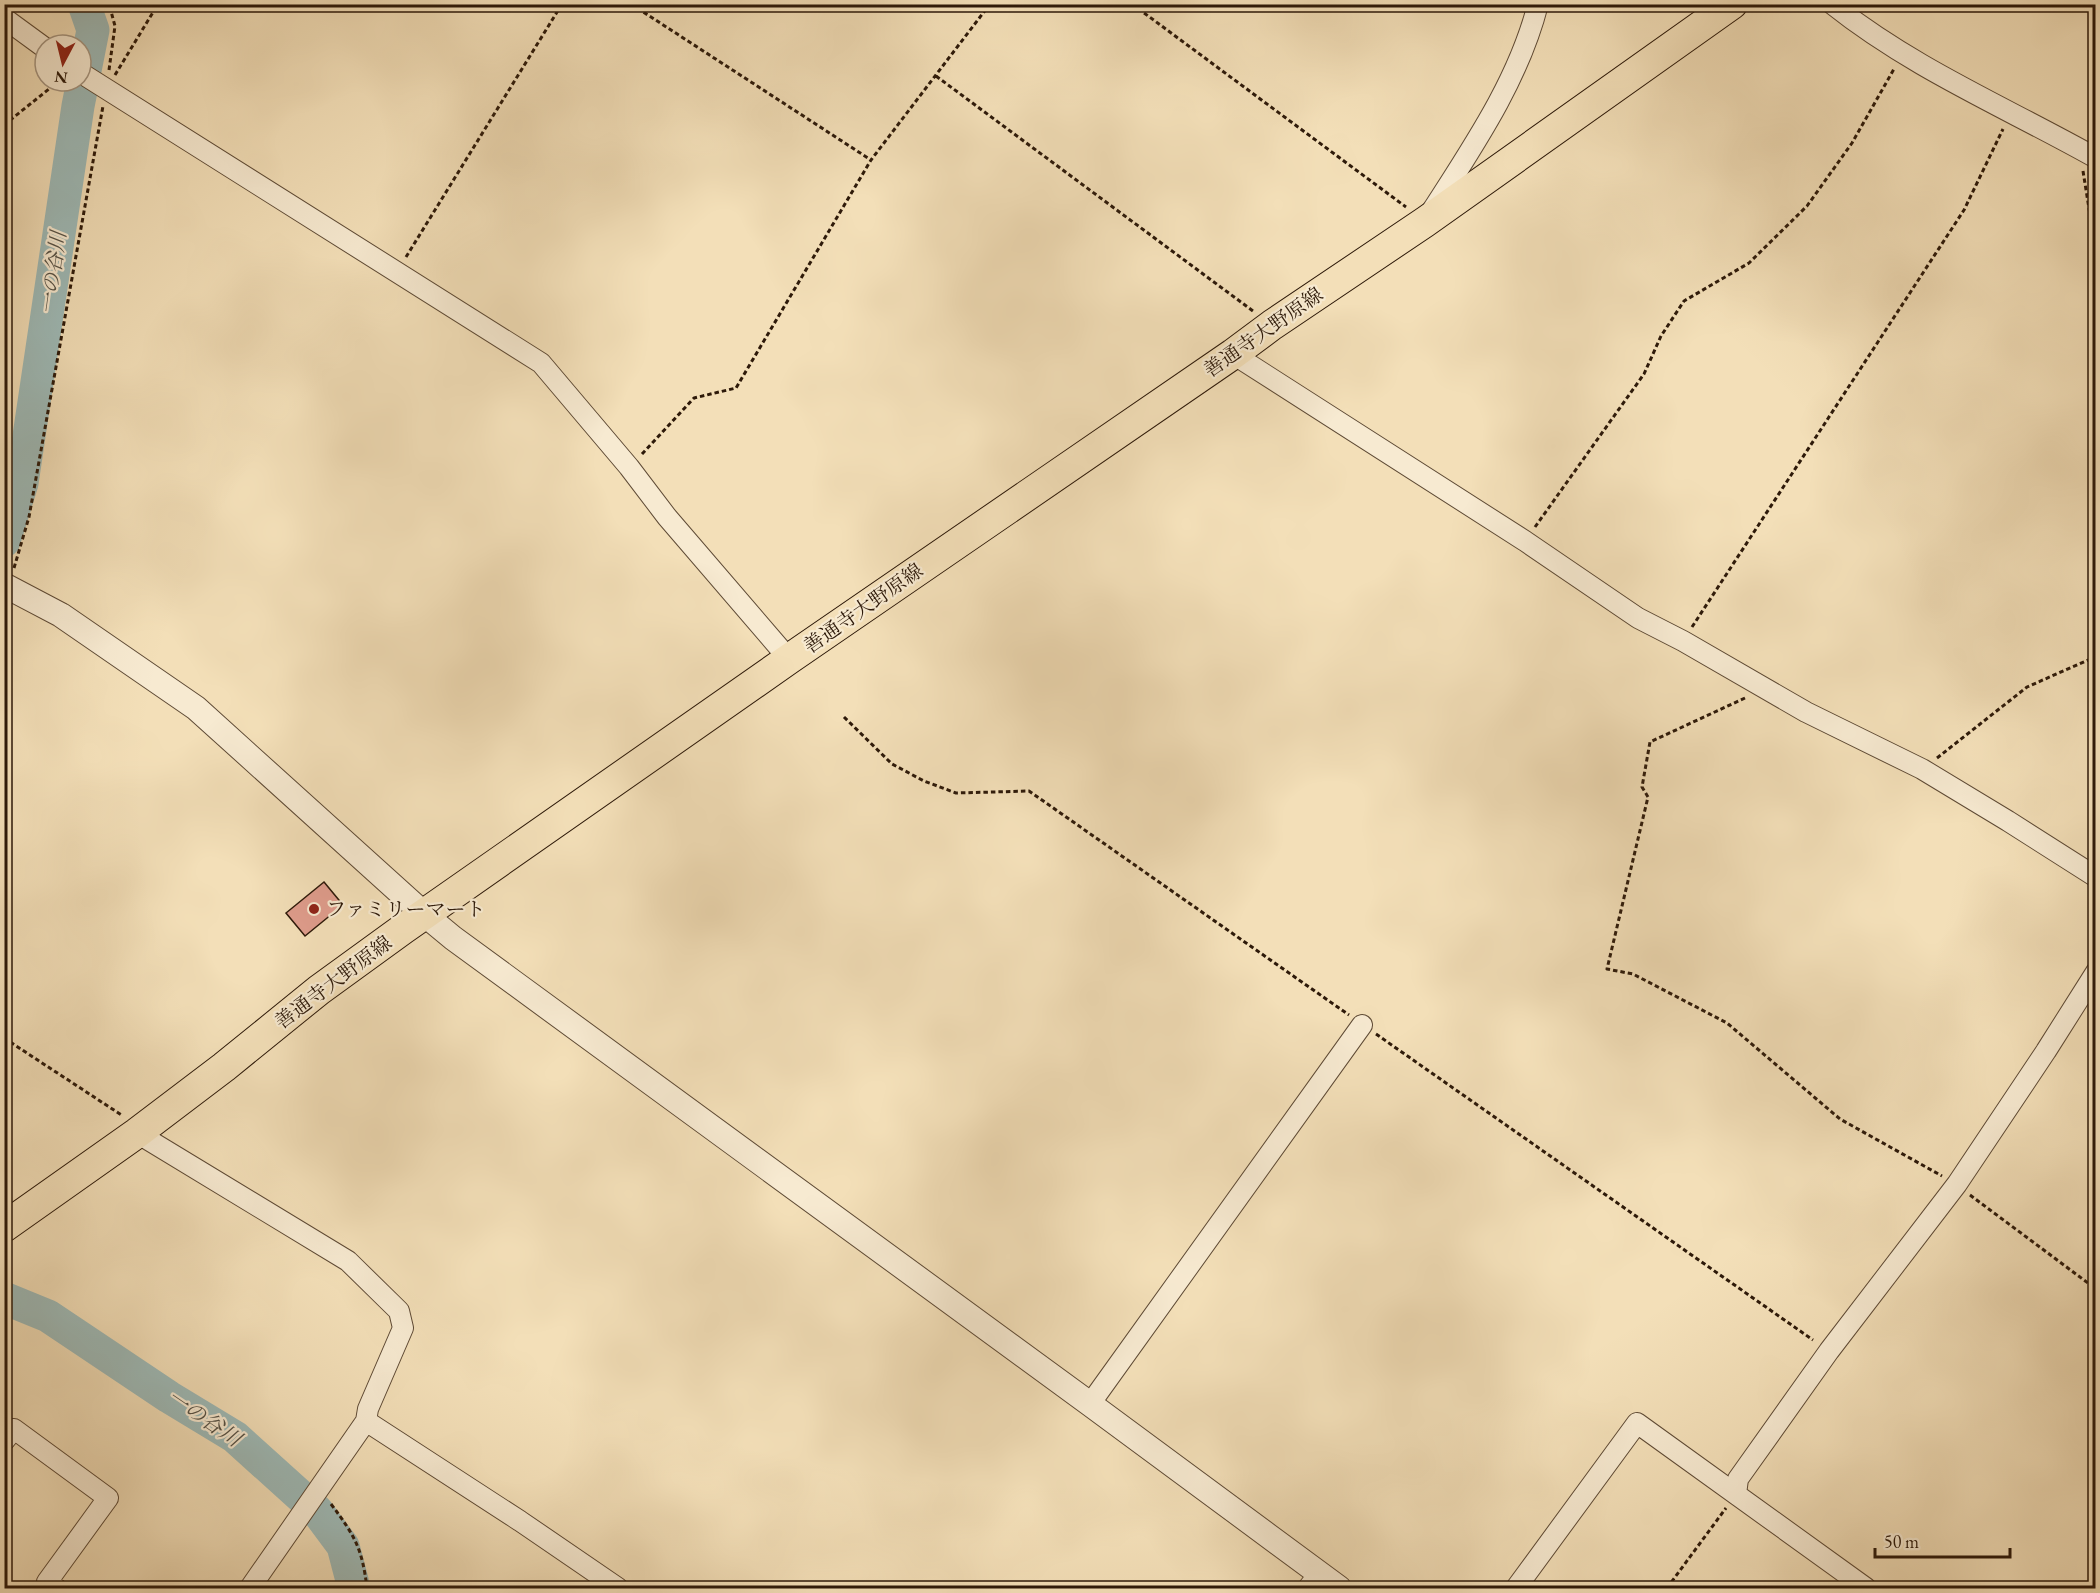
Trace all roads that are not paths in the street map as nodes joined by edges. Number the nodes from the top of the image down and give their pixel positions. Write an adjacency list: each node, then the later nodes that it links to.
1 (1538, 4): 8 (street)
2 (1732, 4): 8 (main road, 善通寺大野原線)
3 (1832, 4): 7 (street)
4 (4, 18): 5 (street)
5 (33, 39)
6 (93, 80): 11 (street)
7 (2088, 153)
8 (1425, 222): 9 (main road, 善通寺大野原線)
9 (1233, 354): 11 (main road, 善通寺大野原線); 12 (street)
10 (7, 586): 13 (street)
11 (789, 659): 13 (main road, 善通寺大野原線)
12 (2096, 877)
13 (424, 914): 16 (main road, 善通寺大野原線); 18 (street)
14 (2096, 972): 21 (street)
15 (1362, 1024): 18 (street)
16 (137, 1132): 17 (main road, 善通寺大野原線); 19 (street)
17 (4, 1227)
18 (1090, 1404): 22 (street)
19 (366, 1421): 24 (street); 25 (street)
20 (4, 1440): 23 (street)
21 (1736, 1494): 27 (street); 28 (street)
22 (1314, 1581): 26 (street)
23 (56, 1588)
24 (250, 1588)
25 (618, 1588)
26 (1339, 1588)
27 (1516, 1588)
28 (1866, 1588)

